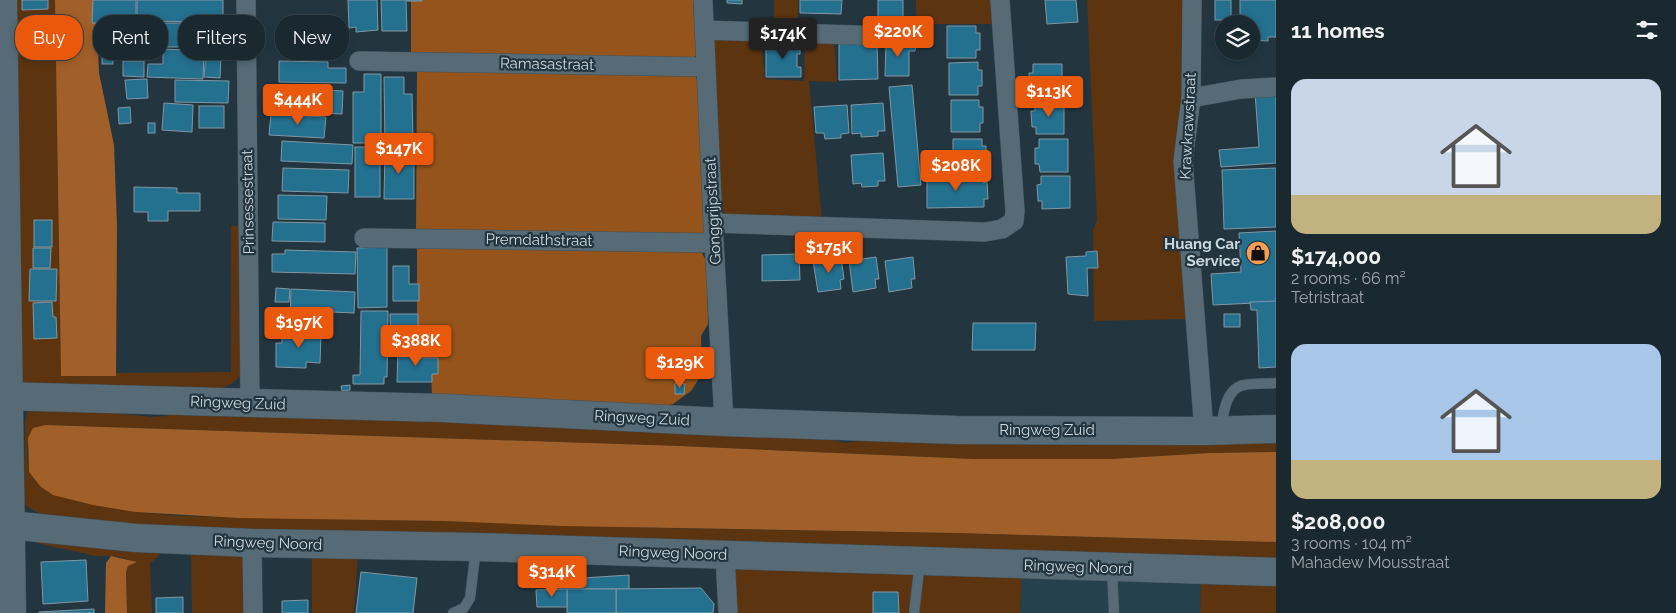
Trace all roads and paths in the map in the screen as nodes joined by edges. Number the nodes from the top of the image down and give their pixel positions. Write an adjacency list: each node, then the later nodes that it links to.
1 (3, 0): 16 (street)
2 (246, 0): 17 (street, Prinsessestraat)
3 (703, 0): 6 (street, Gonggrijpstraat)
4 (1000, 0): 12 (street)
5 (1192, 0): 11 (street, Krawkrawstraat)
6 (704, 30): 7 (street); 9 (street, Gonggrijpstraat)
7 (914, 36)
8 (359, 61): 9 (street, Ramasastraat)
9 (705, 67): 12 (street, Gonggrijpstraat)
10 (1276, 86): 11 (street)
11 (1191, 98): 20 (street, Krawkrawstraat)
12 (713, 223): 14 (street, Gonggrijpstraat)
13 (364, 238): 14 (street, Premdathstraat)
14 (714, 243): 18 (street, Gonggrijpstraat)
15 (1276, 383): 20 (lane)
16 (6, 403): 17 (street, Ringweg Zuid); 21 (street)
17 (250, 404): 18 (street, Ringweg Zuid)
18 (724, 422): 20 (street, Ringweg Zuid)
19 (1276, 429): 20 (street, Ringweg Zuid)
20 (1212, 430)
21 (5, 524): 22 (street, Ringweg Noord); 28 (street)
22 (252, 542): 23 (street, Ringweg Noord); 29 (street)
23 (476, 547): 24 (street, Ringweg Noord); 30 (lane)
24 (725, 555): 25 (street, Ringweg Noord); 31 (street)
25 (920, 561): 26 (street, Ringweg Noord); 32 (lane)
26 (1112, 568): 27 (street, Ringweg Noord); 33 (lane)
27 (1276, 572)
28 (12, 613)
29 (253, 613)
30 (453, 613)
31 (728, 613)
32 (914, 613)
33 (1114, 613)

